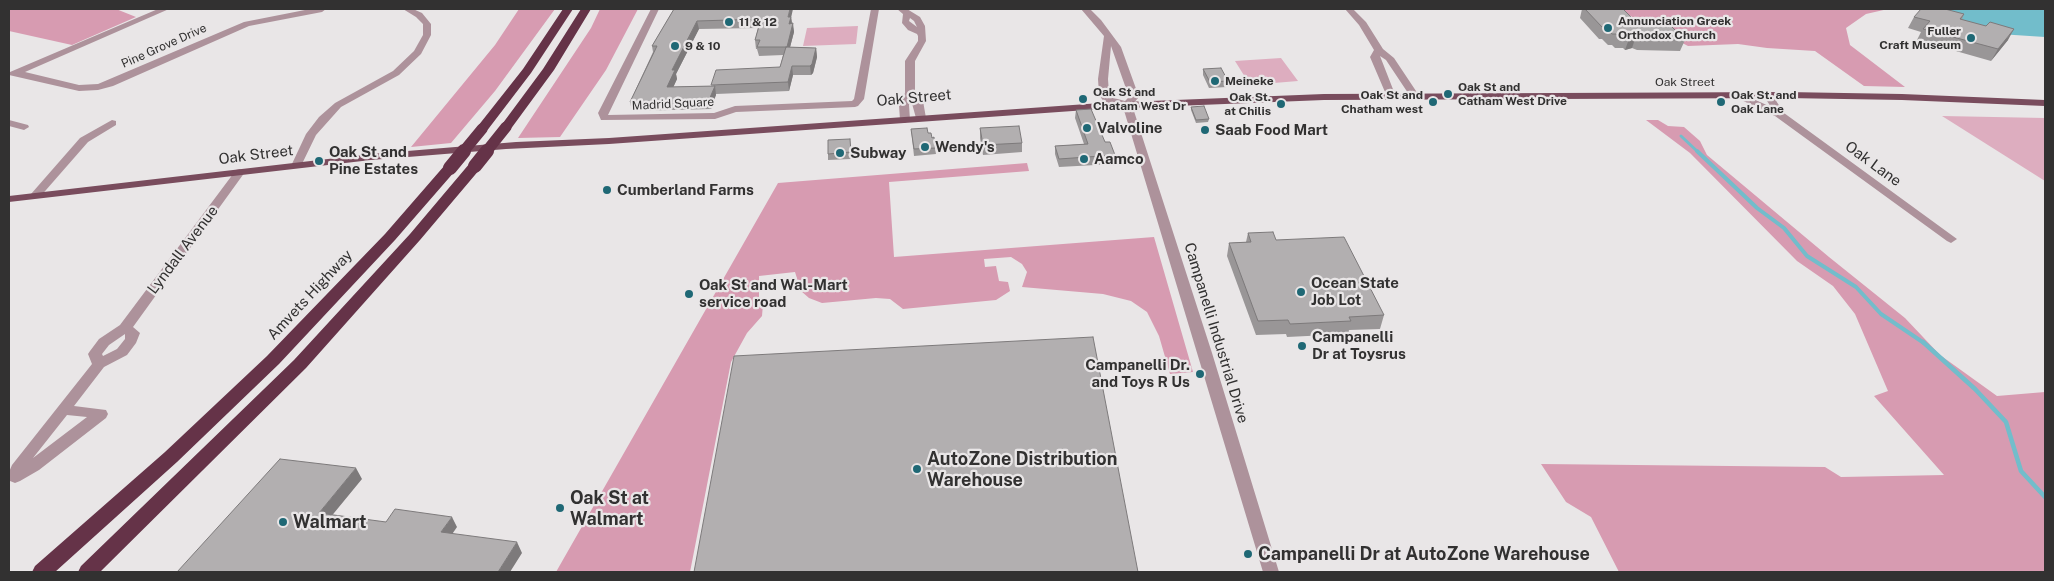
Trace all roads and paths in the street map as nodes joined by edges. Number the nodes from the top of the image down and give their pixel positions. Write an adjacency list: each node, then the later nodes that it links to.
1 (165, 9): 13 (street)
2 (322, 9): 13 (street, Pine Grove Drive)
3 (407, 9): 28 (street)
4 (568, 9): 36 (highway, Amvets Highway, bridge)
5 (586, 9): 37 (highway, bridge)
6 (655, 9): 7 (street, Madrid Square)
7 (875, 9)
8 (1085, 9): 11 (street, Campanelli Industrial Drive)
9 (1349, 9): 12 (street)
10 (904, 11): 14 (street)
11 (1108, 38): 19 (street); 20 (street, Campanelli Industrial Drive)
12 (1379, 51): 17 (street); 18 (street)
13 (12, 75)
14 (910, 93): 23 (street); 24 (street)
15 (1738, 95): 16 (main road, Oak Street); 18 (main road, Oak Street); 22 (street, Oak Lane)
16 (1768, 95): 21 (main road, Oak Street); 22 (street, Oak Lane)
17 (1391, 97): 18 (main road, Oak Street); 20 (main road, Oak Street)
18 (1415, 97)
19 (1106, 99): 20 (street); 23 (main road, Oak Street)
20 (1131, 101): 23 (main road, Oak Street); 38 (street, Campanelli Industrial Drive)
21 (2045, 103)
22 (1779, 114): 32 (street, Oak Lane)
23 (920, 116): 24 (main road, Oak Street)
24 (905, 117): 28 (main road, Oak Street)
25 (9, 123): 27 (street)
26 (112, 123): 30 (street)
27 (24, 127)
28 (296, 166): 29 (main road, Oak Street)
29 (240, 172): 30 (main road, Oak Street); 33 (street, Lyndall Avenue)
30 (35, 196): 31 (main road, Oak Street)
31 (9, 199)
32 (1951, 239)
33 (125, 328): 34 (street, Lyndall Avenue); 34 (street, Lyndall Avenue)
34 (99, 364): 35 (street, Lyndall Avenue)
35 (63, 410): 35 (street, Lyndall Avenue)
36 (42, 572)
37 (88, 572)
38 (1271, 572)

